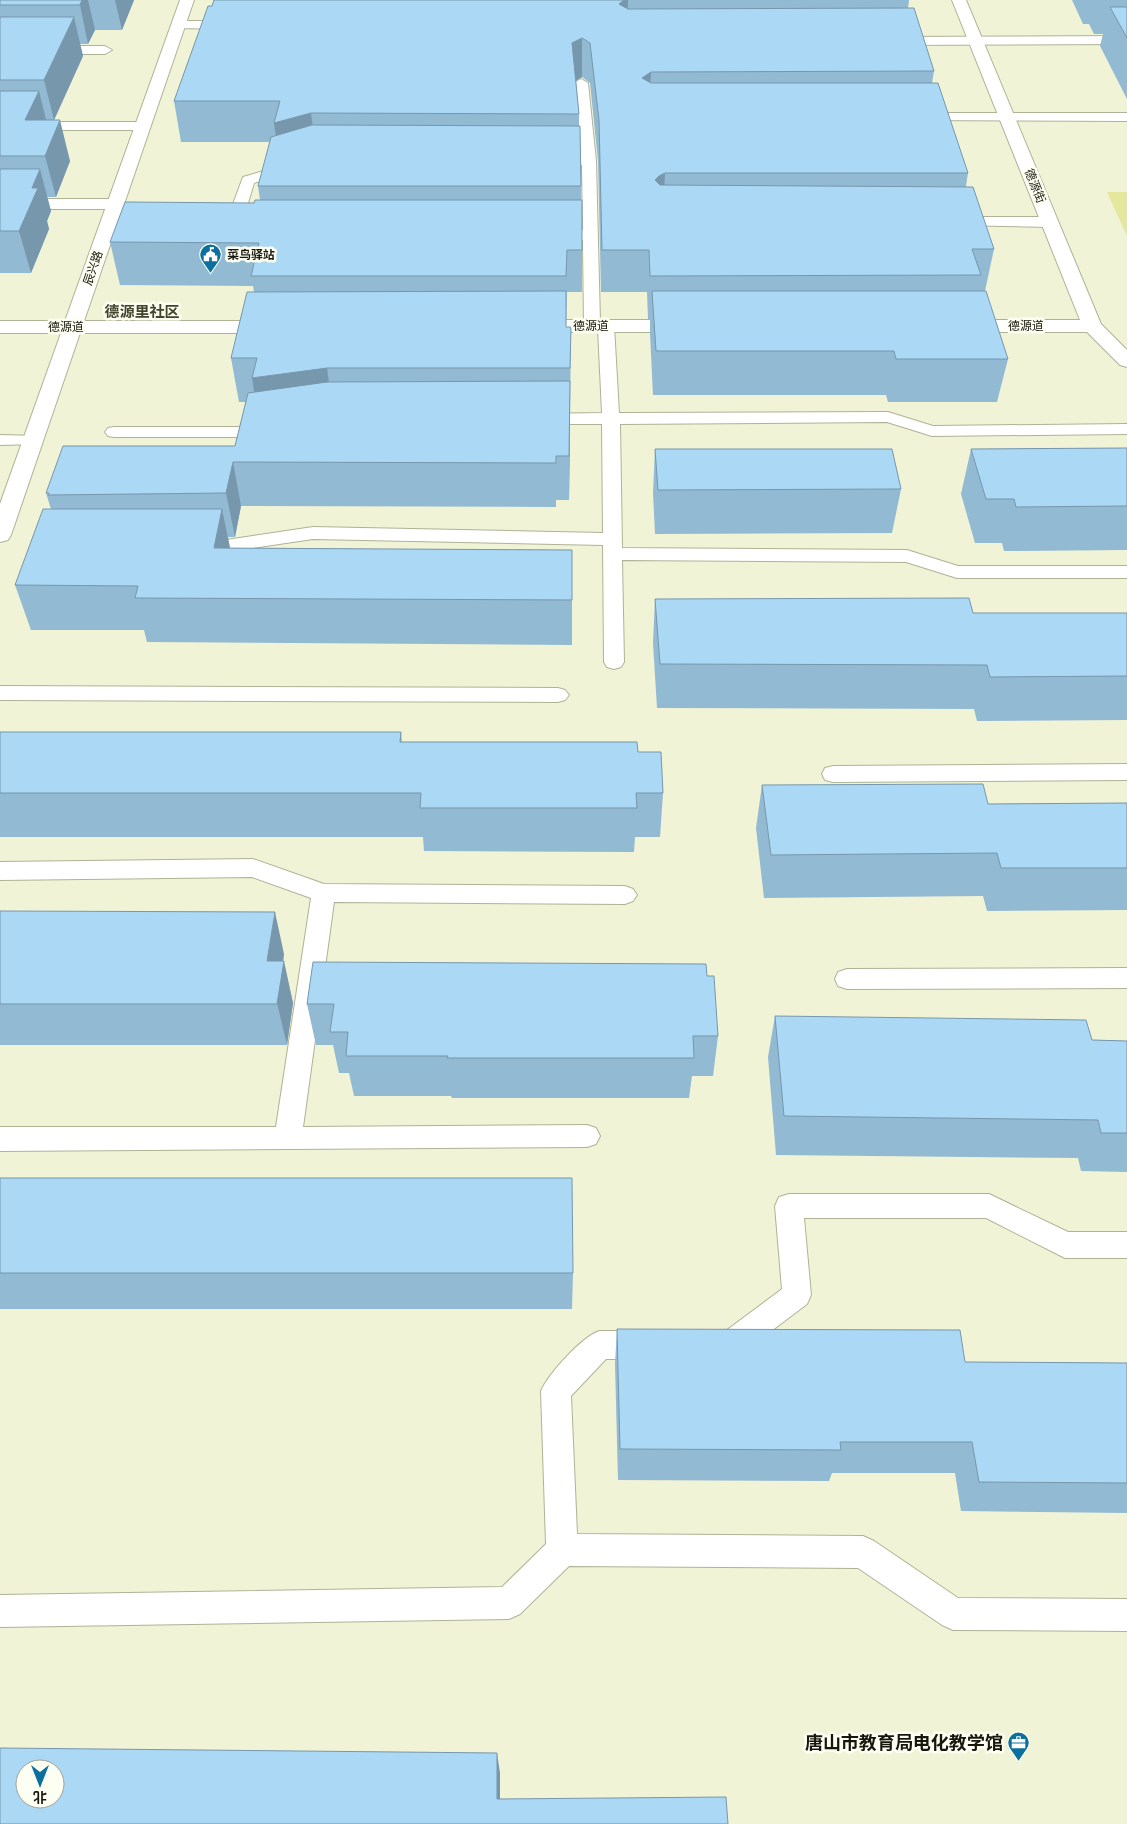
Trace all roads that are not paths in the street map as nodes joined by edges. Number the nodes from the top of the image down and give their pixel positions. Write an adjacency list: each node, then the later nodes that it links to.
1 (187, 0): 3 (street, 辰兴路)
2 (959, 0): 7 (street, 德源街)
3 (178, 25): 4 (lane); 15 (street, 辰兴路)
4 (246, 25)
5 (1127, 40): 7 (lane)
6 (876, 41): 7 (lane)
7 (975, 41): 12 (street, 德源街)
8 (0, 50): 9 (lane)
9 (106, 50)
10 (581, 83): 17 (lane)
11 (907, 117): 12 (lane)
12 (1006, 117): 13 (lane); 22 (street, 德源街)
13 (1127, 117)
14 (0, 126): 15 (lane)
15 (143, 126): 20 (street, 辰兴路)
16 (531, 161): 17 (lane)
17 (589, 161): 29 (lane)
18 (308, 163): 24 (lane)
19 (0, 204): 20 (lane)
20 (116, 204): 25 (street, 辰兴路)
21 (941, 222): 22 (lane)
22 (1050, 222): 34 (street, 德源街)
23 (215, 223): 24 (lane)
24 (234, 223): 27 (lane)
25 (109, 224): 26 (lane); 36 (street, 辰兴路)
26 (128, 224)
27 (248, 231)
28 (531, 235): 29 (lane)
29 (590, 235): 31 (lane)
30 (512, 326): 31 (street, 德源道)
31 (599, 326): 32 (street, 德源道); 40 (lane)
32 (706, 326)
33 (943, 326): 34 (street, 德源道)
34 (1092, 326): 38 (street, 德源街)
35 (0, 327): 36 (street, 德源道)
36 (72, 327): 37 (street, 德源道); 45 (street, 辰兴路)
37 (292, 327)
38 (1127, 361)
39 (522, 419): 40 (lane)
40 (611, 419): 42 (lane); 48 (lane)
41 (286, 426): 43 (lane)
42 (1127, 429)
43 (114, 432)
44 (0, 440): 45 (lane)
45 (33, 440): 46 (street, 辰兴路)
46 (0, 535)
47 (177, 546): 48 (lane)
48 (611, 546): 49 (lane); 50 (lane)
49 (1127, 572)
50 (614, 662)
51 (0, 693): 52 (lane)
52 (558, 695)
53 (1127, 772): 54 (lane)
54 (833, 774)
55 (0, 871): 56 (lane)
56 (322, 893): 57 (lane); 62 (lane)
57 (625, 895)
58 (1127, 978): 59 (lane)
59 (847, 979)
60 (586, 1136): 62 (lane)
61 (0, 1139): 62 (lane)
62 (288, 1139)
63 (1127, 1245): 64 (lane)
64 (562, 1550): 65 (lane); 66 (lane)
65 (0, 1611)
66 (1127, 1616)

